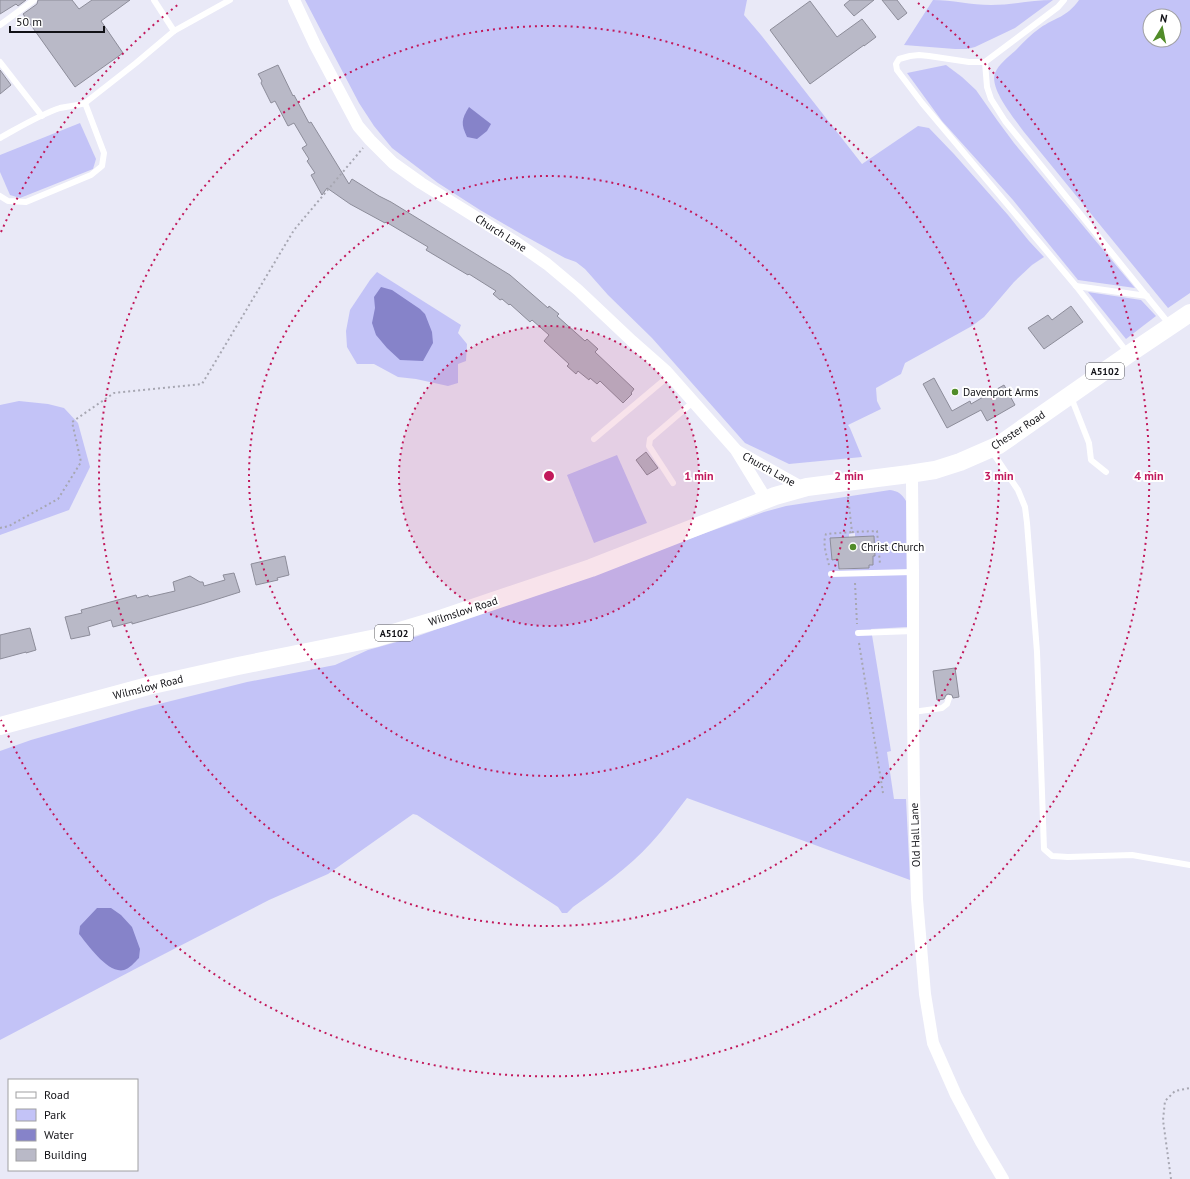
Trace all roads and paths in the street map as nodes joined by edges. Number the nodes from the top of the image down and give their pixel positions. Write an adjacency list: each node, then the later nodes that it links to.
1 (34, 0): 6 (lane)
2 (154, 0): 7 (lane)
3 (230, 0): 7 (lane)
4 (294, 0): 13 (street, Church Lane)
5 (1064, 0): 9 (lane)
6 (0, 25)
7 (174, 31): 10 (lane)
8 (0, 62): 11 (lane)
9 (985, 62): 15 (lane); 16 (lane)
10 (85, 103): 11 (lane); 14 (lane)
11 (42, 116): 12 (lane)
12 (0, 138)
13 (370, 140): 20 (street, Church Lane); 32 (path)
14 (0, 196)
15 (1076, 286): 16 (lane); 19 (lane)
16 (1147, 296): 18 (lane)
17 (1190, 314): 18 (main road, Chester Road / A5102)
18 (1170, 326): 19 (main road, Chester Road / A5102)
19 (1129, 354): 21 (main road, Chester Road / A5102)
20 (670, 375): 22 (street, Church Lane); 23 (lane)
21 (1070, 395): 24 (main road, Chester Road / A5102); 26 (lane)
22 (693, 402): 25 (street, Church Lane); 29 (lane)
23 (594, 439)
24 (990, 449): 27 (main road, Chester Road / A5102); 44 (lane)
25 (736, 450): 30 (street, Church Lane); 31 (street, Church Lane)
26 (1106, 472)
27 (909, 474): 28 (main road, Chester Road / A5102); 34 (street, Old Hall Lane)
28 (847, 482): 30 (main road, Chester Road / A5102); 33 (path)
29 (673, 483)
30 (803, 488): 31 (main road, Chester Road / A5102)
31 (770, 497): 42 (main road, Wilmslow Road / A5102)
32 (0, 528)
33 (852, 533): 35 (path); 36 (path)
34 (913, 572): 35 (lane); 38 (street, Old Hall Lane)
35 (880, 573): 37 (lane)
36 (831, 574): 37 (lane)
37 (854, 574): 39 (path)
38 (913, 631): 39 (lane); 41 (street, Old Hall Lane)
39 (858, 633): 43 (path)
40 (949, 698): 41 (lane)
41 (913, 712): 46 (street, Old Hall Lane)
42 (0, 726)
43 (883, 793)
44 (1190, 865)
45 (1190, 1088): 47 (path)
46 (1003, 1179)
47 (1171, 1179)

